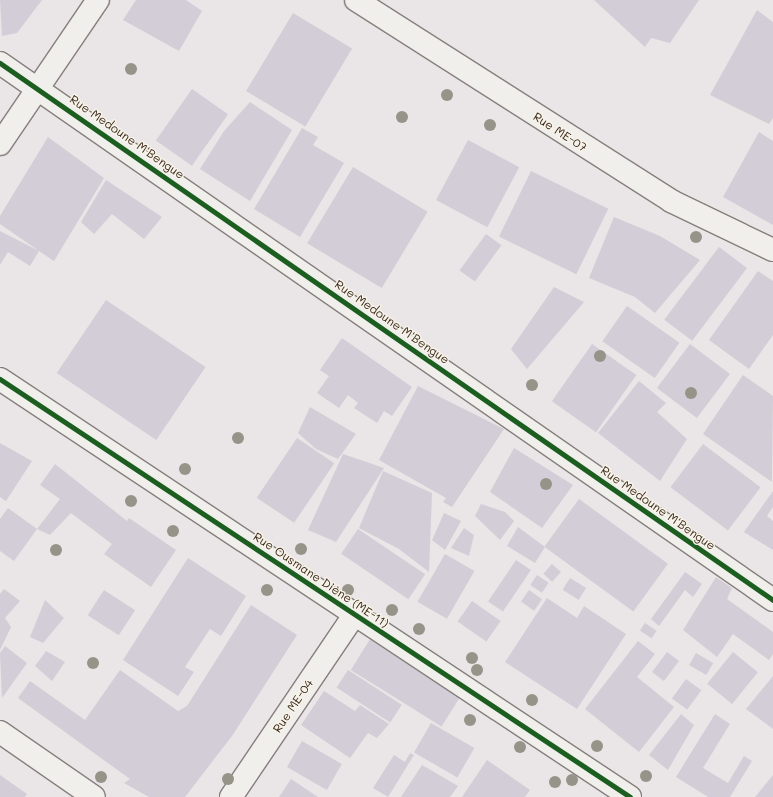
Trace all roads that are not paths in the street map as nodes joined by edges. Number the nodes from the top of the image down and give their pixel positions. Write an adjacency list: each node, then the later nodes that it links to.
1 (98, 0): 4 (street)
2 (356, 0): 6 (street, Rue ME-07)
3 (0, 62): 4 (street, Rue Medoune M'Bengue)
4 (38, 88): 5 (street); 8 (street, Rue Medoune M'Bengue)
5 (0, 144)
6 (773, 250)
7 (0, 379): 9 (street, Rue Ousmane Diène (ME-11))
8 (773, 600)
9 (355, 614): 12 (street, Rue ME-04); 13 (street, Rue Ousmane Diène (ME-11))
10 (0, 732): 11 (street)
11 (94, 797)
12 (231, 797)
13 (630, 797)

